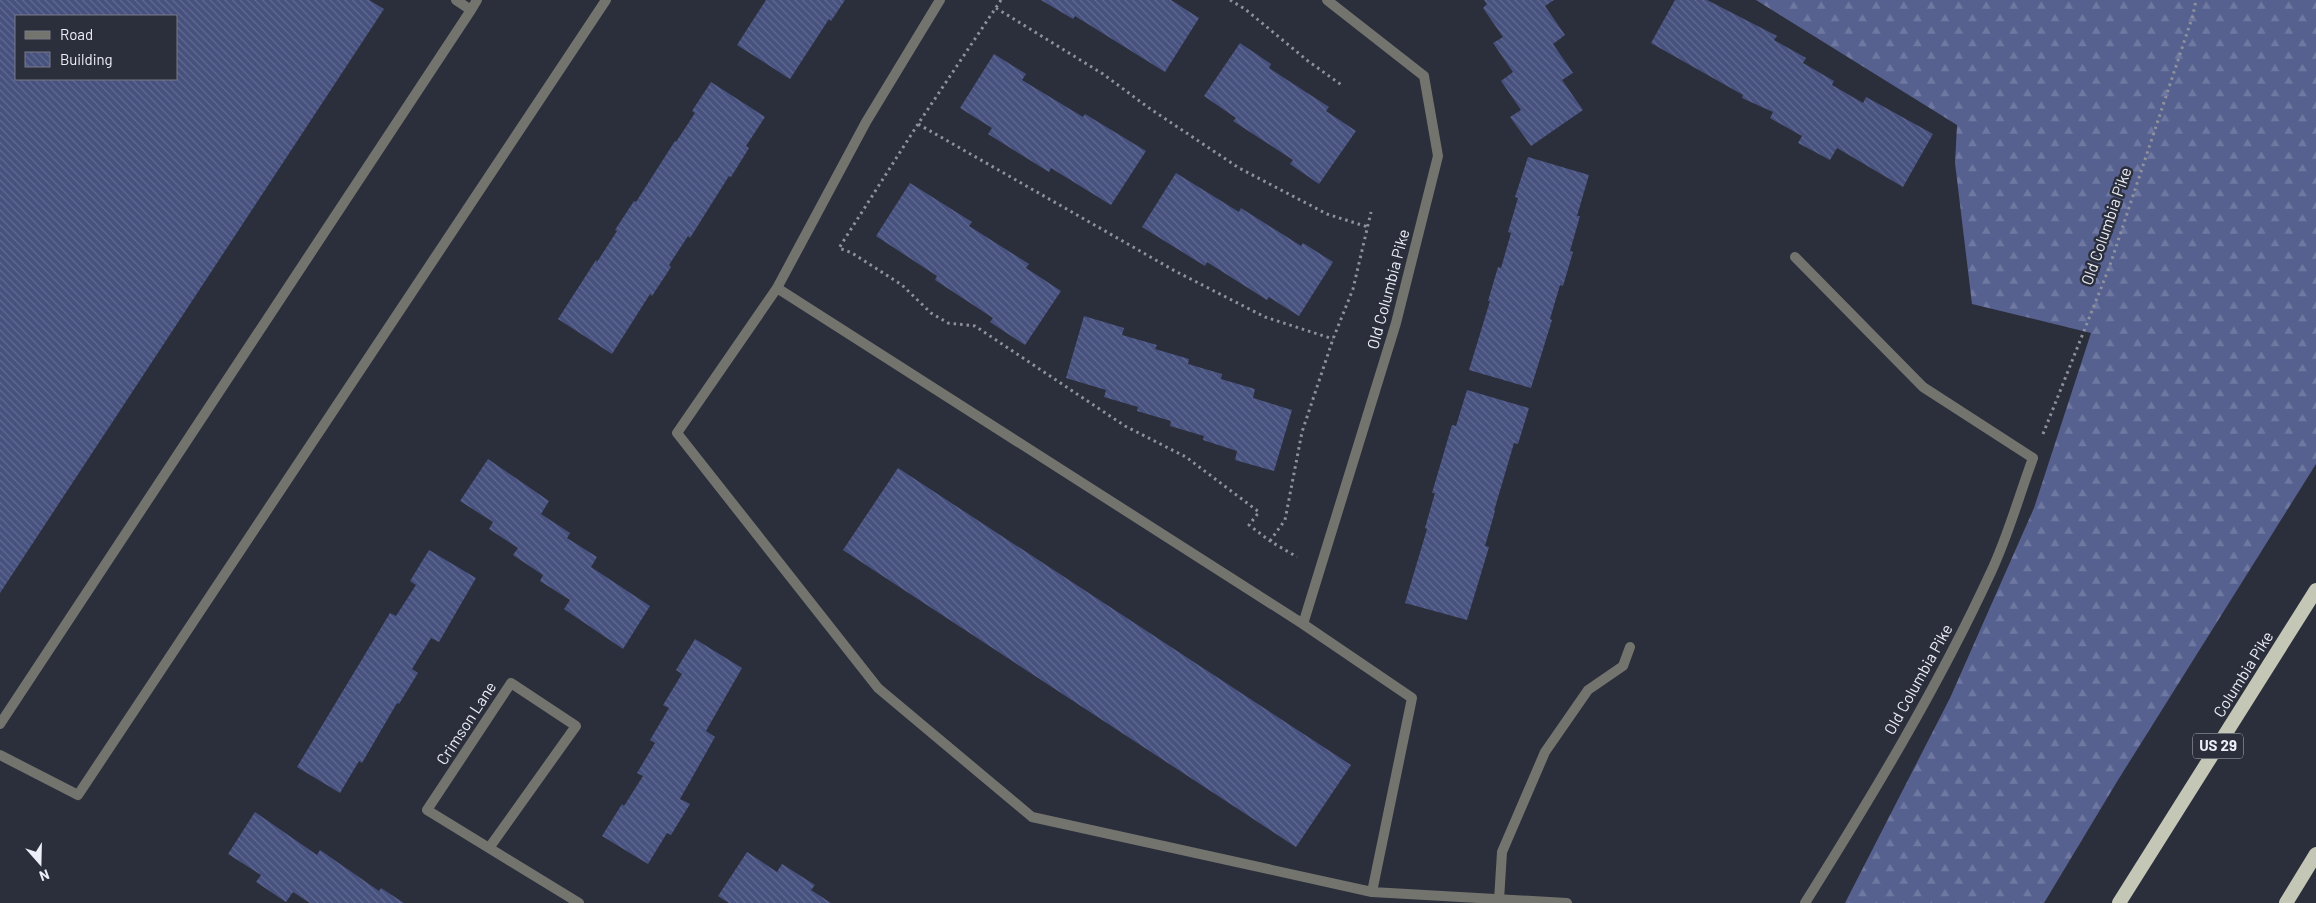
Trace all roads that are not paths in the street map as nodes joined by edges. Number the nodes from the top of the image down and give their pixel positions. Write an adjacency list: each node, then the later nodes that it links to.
1 (456, 0): 6 (street)
2 (477, 0): 6 (street)
3 (606, 0): 13 (street)
4 (940, 0): 8 (street)
5 (1327, 0): 10 (street, Old Columbia Pike)
6 (471, 10): 12 (street)
7 (1795, 257): 20 (street, Old Columbia Pike)
8 (777, 288): 10 (street); 16 (street)
9 (2316, 590): 21 (highway, Columbia Pike / US 29)
10 (1303, 624): 16 (street)
11 (1630, 647): 17 (street)
12 (0, 724)
13 (0, 755)
14 (489, 848): 14 (street, Crimson Lane); 18 (street, Crimson Lane)
15 (2316, 854): 22 (highway)
16 (1372, 892): 17 (street)
17 (1499, 900): 19 (street)
18 (579, 903)
19 (1567, 903)
20 (1805, 903)
21 (2119, 903)
22 (2286, 903)

